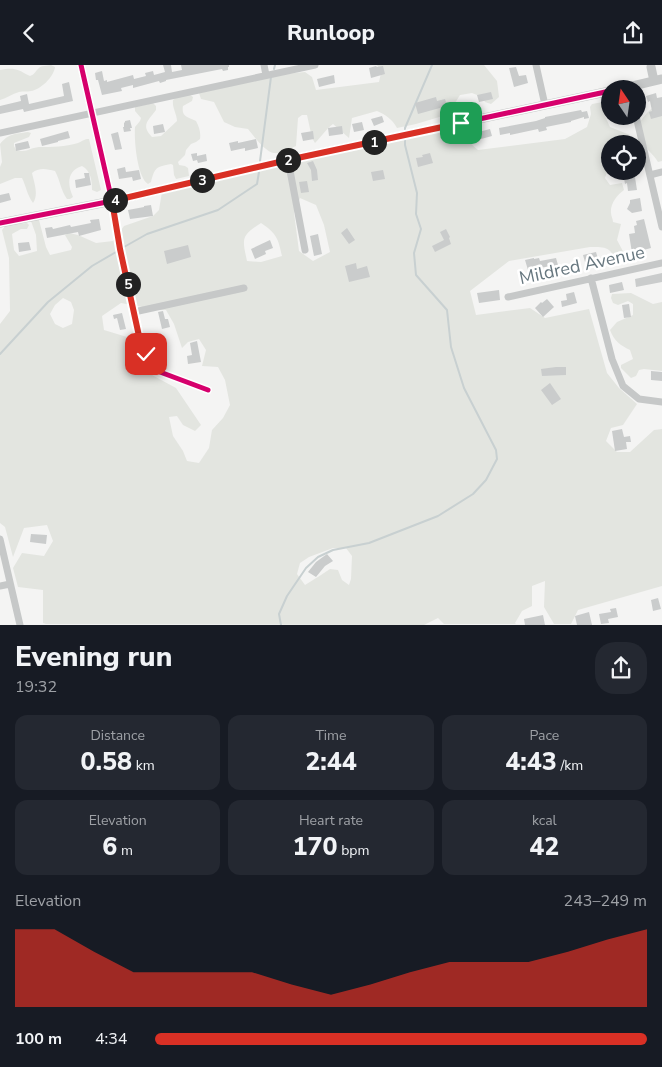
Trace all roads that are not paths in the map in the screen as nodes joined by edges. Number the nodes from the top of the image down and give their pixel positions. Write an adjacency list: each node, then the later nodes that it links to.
1 (81, 65): 10 (street)
2 (264, 65): 6 (street)
3 (314, 65): 6 (street)
4 (536, 65): 9 (street)
5 (651, 67): 7 (street)
6 (266, 75): 10 (street)
7 (658, 80)
8 (601, 93): 9 (street)
9 (545, 105): 13 (street)
10 (92, 113): 12 (street); 16 (street)
11 (638, 125): 15 (street)
12 (0, 133)
13 (288, 160): 16 (street); 19 (street)
14 (662, 173): 15 (street)
15 (650, 175): 18 (street)
16 (112, 201): 17 (street); 24 (street)
17 (0, 223)
18 (662, 227)
19 (305, 250)
20 (662, 263): 21 (street, Mildred Avenue)
21 (591, 279): 23 (street, Mildred Avenue); 26 (street)
22 (244, 288): 24 (street)
23 (508, 297)
24 (134, 312): 25 (street)
25 (208, 391)
26 (662, 403)
27 (0, 539): 28 (street)
28 (10, 584): 29 (street); 30 (street)
29 (0, 586)
30 (20, 625)

